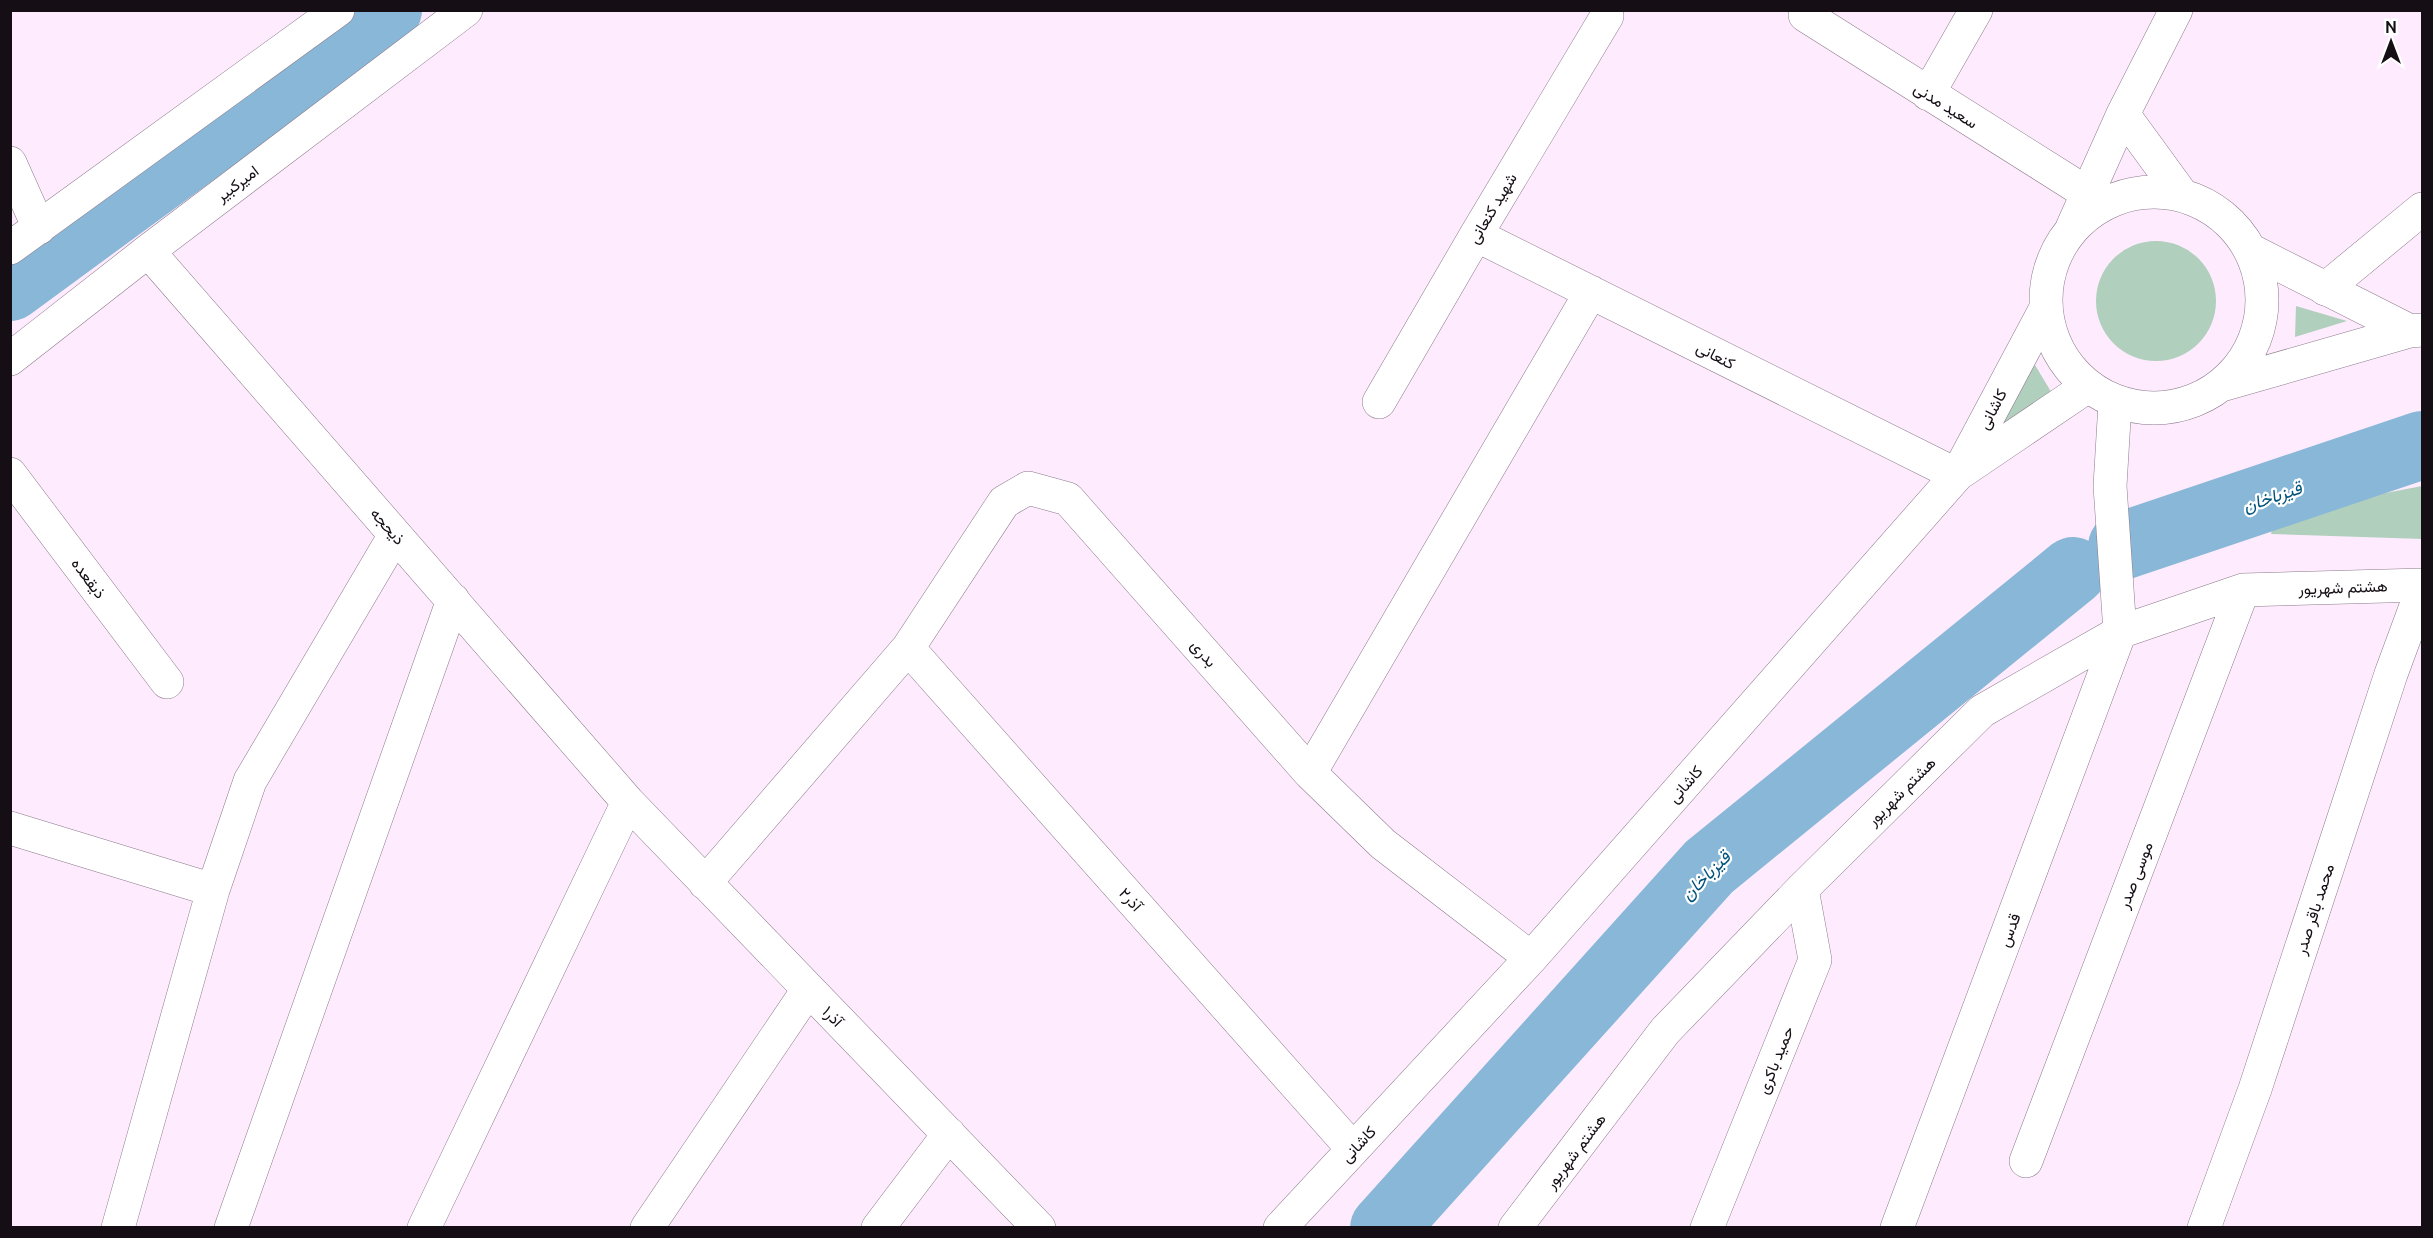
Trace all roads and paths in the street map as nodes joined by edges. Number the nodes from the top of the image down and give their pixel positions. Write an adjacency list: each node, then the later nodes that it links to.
1 (338, 10): 13 (street)
2 (466, 10): 17 (street, امیرکبیر)
3 (1976, 10): 7 (street)
4 (2176, 10): 8 (street)
5 (1805, 15): 7 (street, سعید مدنی)
6 (1607, 16): 15 (street, شهید کنعانی)
7 (1928, 94): 10 (street, سعید مدنی)
8 (2123, 114): 10 (street); 11 (street)
9 (10, 163): 13 (street)
10 (2087, 193): 14 (street)
11 (2182, 195): 14 (street); 18 (street)
12 (2422, 209): 19 (street)
13 (39, 228): 16 (street)
14 (2070, 231): 21 (street)
15 (1476, 235): 20 (street, کنعانی); 26 (street, شهید کنعانی)
16 (10, 248)
17 (148, 251): 23 (street, امیرکبیر); 30 (street, ذیحجه)
18 (2252, 251): 19 (street); 24 (street)
19 (2325, 289): 22 (street)
20 (1591, 292): 29 (street, کنعانی); 38 (street)
21 (2046, 308): 25 (street); 29 (street, کاشانی)
22 (2416, 330): 24 (street)
23 (10, 358)
24 (2222, 385): 27 (street)
25 (2088, 386): 27 (street); 29 (street)
26 (1379, 402)
27 (2115, 403): 35 (street)
28 (10, 474): 37 (street, ذیقعده)
29 (1957, 475): 44 (street, کاشانی)
30 (395, 535): 34 (street, ذیحجه); 43 (street)
31 (2422, 585): 32 (street, هشتم شهریور)
32 (2243, 590): 35 (street, هشتم شهریور); 48 (street, موسی صدر)
33 (2422, 590): 59 (street, محمد باقر صدر)
34 (453, 600): 39 (street, ذیحجه); 50 (street)
35 (2120, 632): 42 (street, هشتم شهریور); 58 (street, قدس)
36 (908, 648): 38 (street, بدری); 41 (street, بدری); 47 (street, آذر۲)
37 (167, 682)
38 (1310, 773): 44 (street, بدری)
39 (628, 802): 41 (street, آذر۱); 51 (street)
40 (10, 828): 43 (street)
41 (705, 883): 45 (street, آذر۱)
42 (1802, 889): 56 (street, هشتم شهریور); 57 (street, حمید باکری)
43 (213, 890): 49 (street)
44 (1531, 958): 47 (street, کاشانی)
45 (808, 990): 46 (street, آذر۱); 52 (street)
46 (949, 1134): 53 (street); 54 (street, آذر۱)
47 (1353, 1149): 55 (street, کاشانی)
48 (2026, 1161)
49 (118, 1227)
50 (231, 1227)
51 (424, 1227)
52 (647, 1227)
53 (878, 1227)
54 (1040, 1227)
55 (1280, 1227)
56 (1515, 1227)
57 (1707, 1227)
58 (1897, 1227)
59 (2204, 1227)

